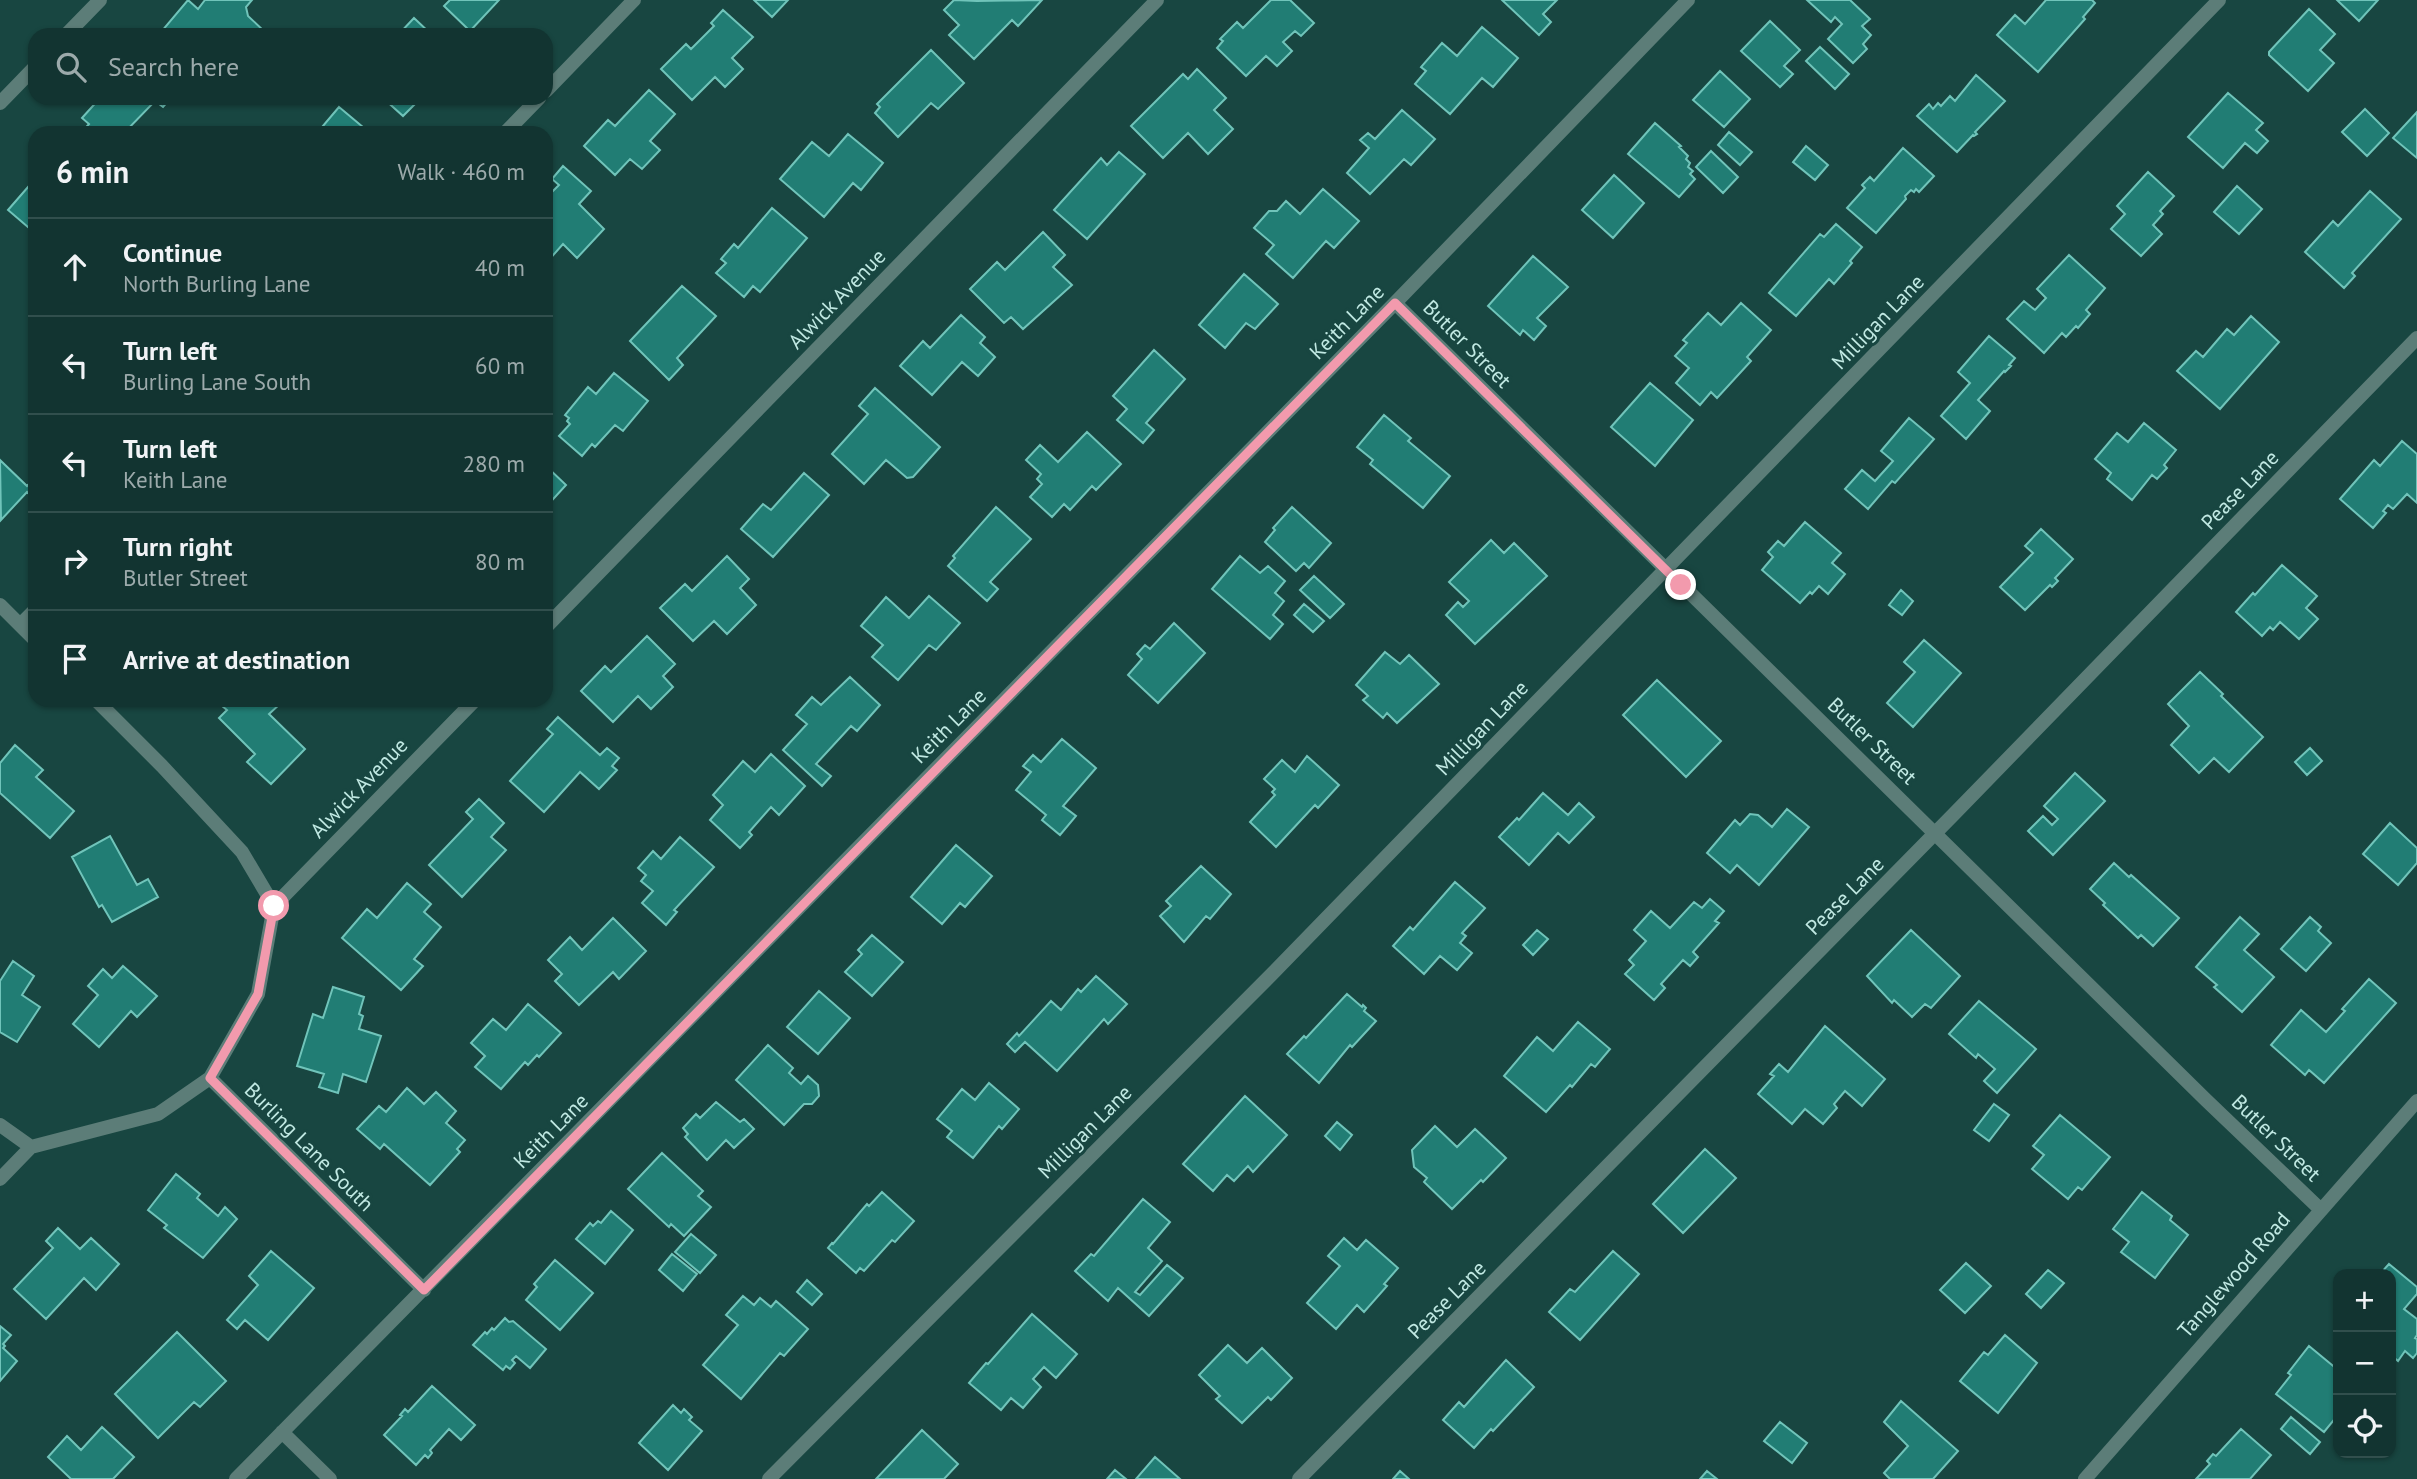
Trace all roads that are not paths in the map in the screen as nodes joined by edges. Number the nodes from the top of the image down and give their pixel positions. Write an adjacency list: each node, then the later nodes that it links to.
1 (100, 0): 6 (street)
2 (634, 0): 8 (street)
3 (1157, 0): 17 (street, Alwick Avenue)
4 (1688, 0): 12 (street, Keith Lane)
5 (2220, 0): 14 (street, Milligan Lane)
6 (73, 28)
7 (28, 74): 9 (street)
8 (553, 84)
9 (0, 103)
10 (532, 105): 11 (street)
11 (512, 126)
12 (1395, 303): 14 (street, Butler Street); 30 (street, Keith Lane)
13 (2417, 338): 22 (street, Pease Lane)
14 (1666, 570): 22 (street, Butler Street); 34 (street, Milligan Lane)
15 (0, 605): 18 (street)
16 (28, 617): 18 (street)
17 (553, 620)
18 (20, 625): 19 (street)
19 (28, 633)
20 (103, 707): 23 (street)
21 (468, 707): 23 (street, Alwick Avenue)
22 (1936, 833): 29 (street, Butler Street); 35 (street, Pease Lane)
23 (274, 906): 24 (street)
24 (210, 1078): 27 (street); 30 (street, Burling Lane South)
25 (2417, 1101): 29 (street, Tanglewood Road)
26 (0, 1125): 27 (street)
27 (31, 1147): 28 (street)
28 (0, 1179)
29 (2320, 1209): 36 (street, Tanglewood Road)
30 (424, 1290): 31 (street, Keith Lane)
31 (282, 1432): 32 (street, Keith Lane); 33 (street)
32 (236, 1479)
33 (330, 1479)
34 (769, 1479)
35 (1299, 1479)
36 (2085, 1479)

